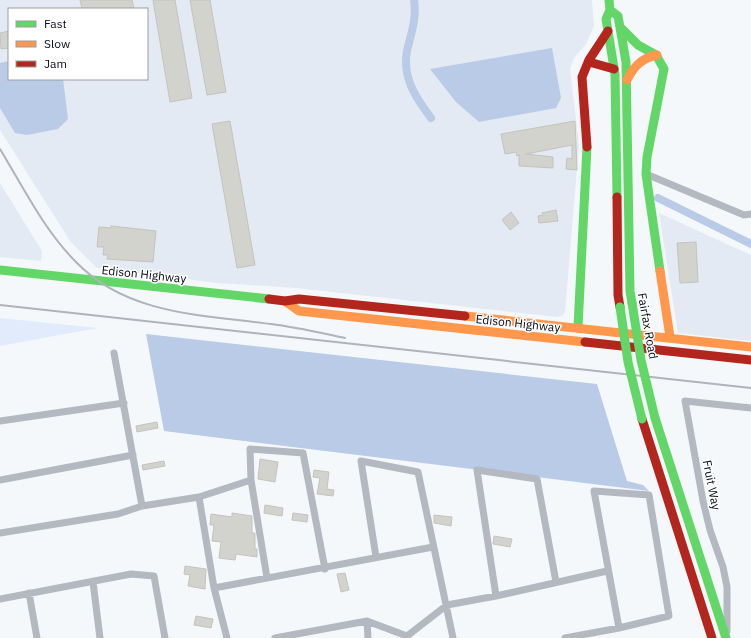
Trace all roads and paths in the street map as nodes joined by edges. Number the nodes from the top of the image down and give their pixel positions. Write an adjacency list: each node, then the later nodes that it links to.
1 (608, 0): 2 (main road, Fairfax Road)
2 (610, 10): 3 (main road, Fairfax Road); 4 (main road, Fairfax Road)
3 (622, 29): 5 (main road); 8 (main road, Fairfax Road)
4 (608, 31): 6 (main road); 7 (main road, Fairfax Road)
5 (657, 55): 8 (main road); 9 (main road)
6 (589, 62): 7 (main road); 13 (main road)
7 (614, 69): 49 (main road, Fairfax Road, bridge)
8 (626, 81): 50 (main road, Fairfax Road, bridge)
9 (646, 174): 10 (street); 14 (main road)
10 (751, 214)
11 (0, 270): 12 (main road, Edison Highway)
12 (285, 301): 13 (main road, Edison Highway); 17 (main road, Edison Highway)
13 (578, 327): 14 (main road, Edison Highway)
14 (670, 337): 15 (main road, Edison Highway)
15 (751, 347)
16 (114, 353): 18 (street)
17 (751, 360)
18 (124, 403): 20 (street); 21 (street)
19 (751, 408): 50 (street, Fruit Way)
20 (0, 421)
21 (133, 455): 22 (street); 25 (street)
22 (0, 480)
23 (251, 480): 24 (street); 29 (street); 31 (street)
24 (199, 497): 25 (street); 34 (street)
25 (142, 506): 26 (street)
26 (0, 533)
27 (434, 547): 28 (street); 28 (street); 38 (street)
28 (376, 557): 29 (street)
29 (326, 569): 31 (street)
30 (607, 570): 33 (street); 40 (street); 40 (street)
31 (267, 578): 34 (street)
32 (93, 582): 35 (street); 42 (street); 43 (street)
33 (556, 582): 36 (street); 36 (street)
34 (214, 588): 44 (street)
35 (29, 593): 37 (street); 41 (street)
36 (496, 596): 38 (street)
37 (0, 599)
38 (447, 605): 39 (street); 47 (street)
39 (367, 621): 45 (street); 46 (street)
40 (619, 628): 48 (street)
41 (37, 638)
42 (100, 638)
43 (165, 638)
44 (227, 638)
45 (275, 638)
46 (368, 638)
47 (453, 638)
48 (565, 638)
49 (712, 638)
50 (727, 638)

